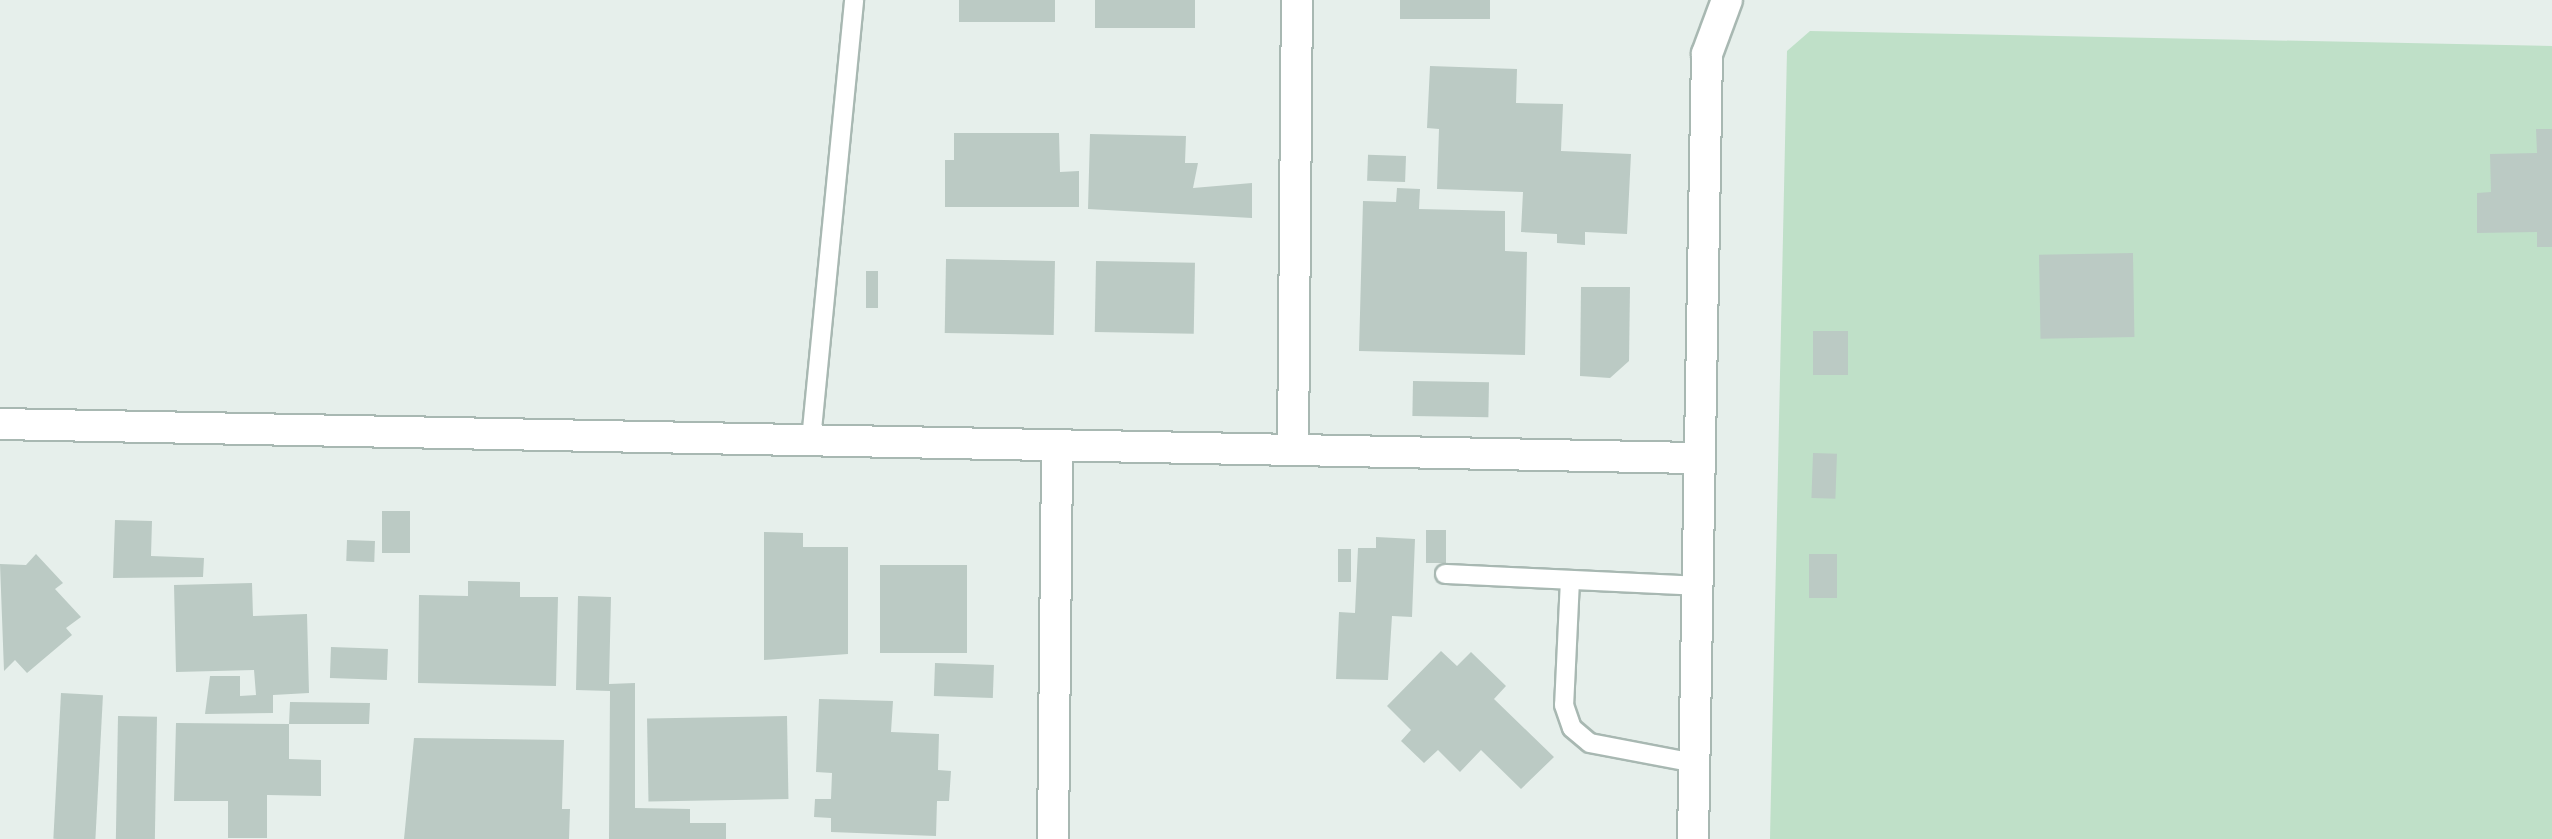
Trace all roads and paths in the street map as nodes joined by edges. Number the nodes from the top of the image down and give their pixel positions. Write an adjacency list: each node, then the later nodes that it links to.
1 (854, 0): 5 (lane)
2 (1297, 0): 7 (street)
3 (1727, 0): 8 (street)
4 (0, 424): 5 (street)
5 (811, 440): 6 (street)
6 (1057, 444): 7 (street); 13 (street)
7 (1292, 450): 8 (street)
8 (1699, 458): 11 (street)
9 (1445, 574): 10 (lane)
10 (1570, 580): 11 (lane); 12 (lane)
11 (1698, 586): 12 (street)
12 (1695, 764): 14 (street)
13 (1054, 839)
14 (1693, 839)

